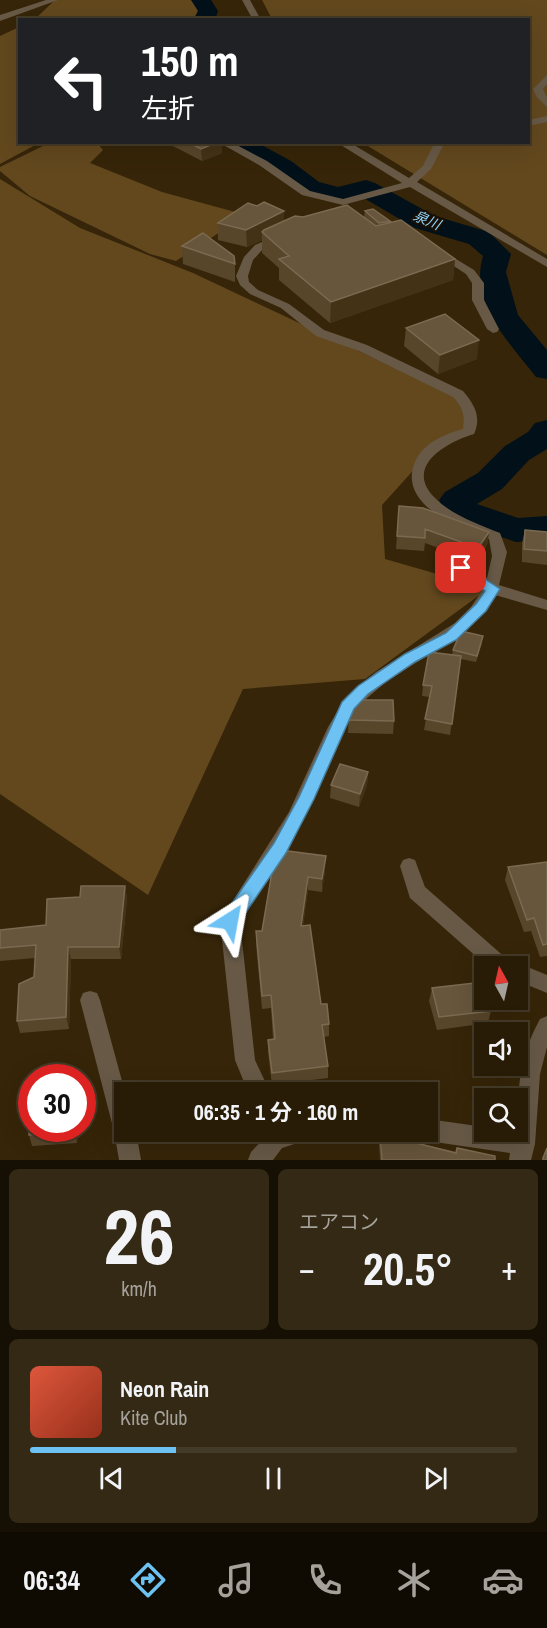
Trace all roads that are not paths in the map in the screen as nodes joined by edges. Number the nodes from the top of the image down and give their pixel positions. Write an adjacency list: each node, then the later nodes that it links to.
1 (54, 0): 3 (street)
2 (246, 0): 4 (street)
3 (0, 18)
4 (256, 18)
5 (547, 78): 6 (street)
6 (547, 104)
7 (547, 119): 8 (street)
8 (530, 123)
9 (227, 144): 12 (street)
10 (344, 144): 12 (street)
11 (439, 144): 12 (street)
12 (409, 184): 15 (street)
13 (291, 232): 18 (street)
14 (431, 246): 16 (street)
15 (547, 264)
16 (493, 329)
17 (461, 568): 18 (street)
18 (493, 589): 19 (street); 26 (street)
19 (547, 605)
20 (409, 866): 21 (street)
21 (490, 956)
22 (528, 976): 23 (street)
23 (547, 984)
24 (90, 1000): 27 (street)
25 (543, 1039): 31 (street)
26 (255, 1082)
27 (114, 1088)
28 (438, 1132): 31 (street)
29 (127, 1142): 32 (street)
30 (270, 1142): 33 (street)
31 (522, 1152)
32 (130, 1160)
33 (259, 1160)

